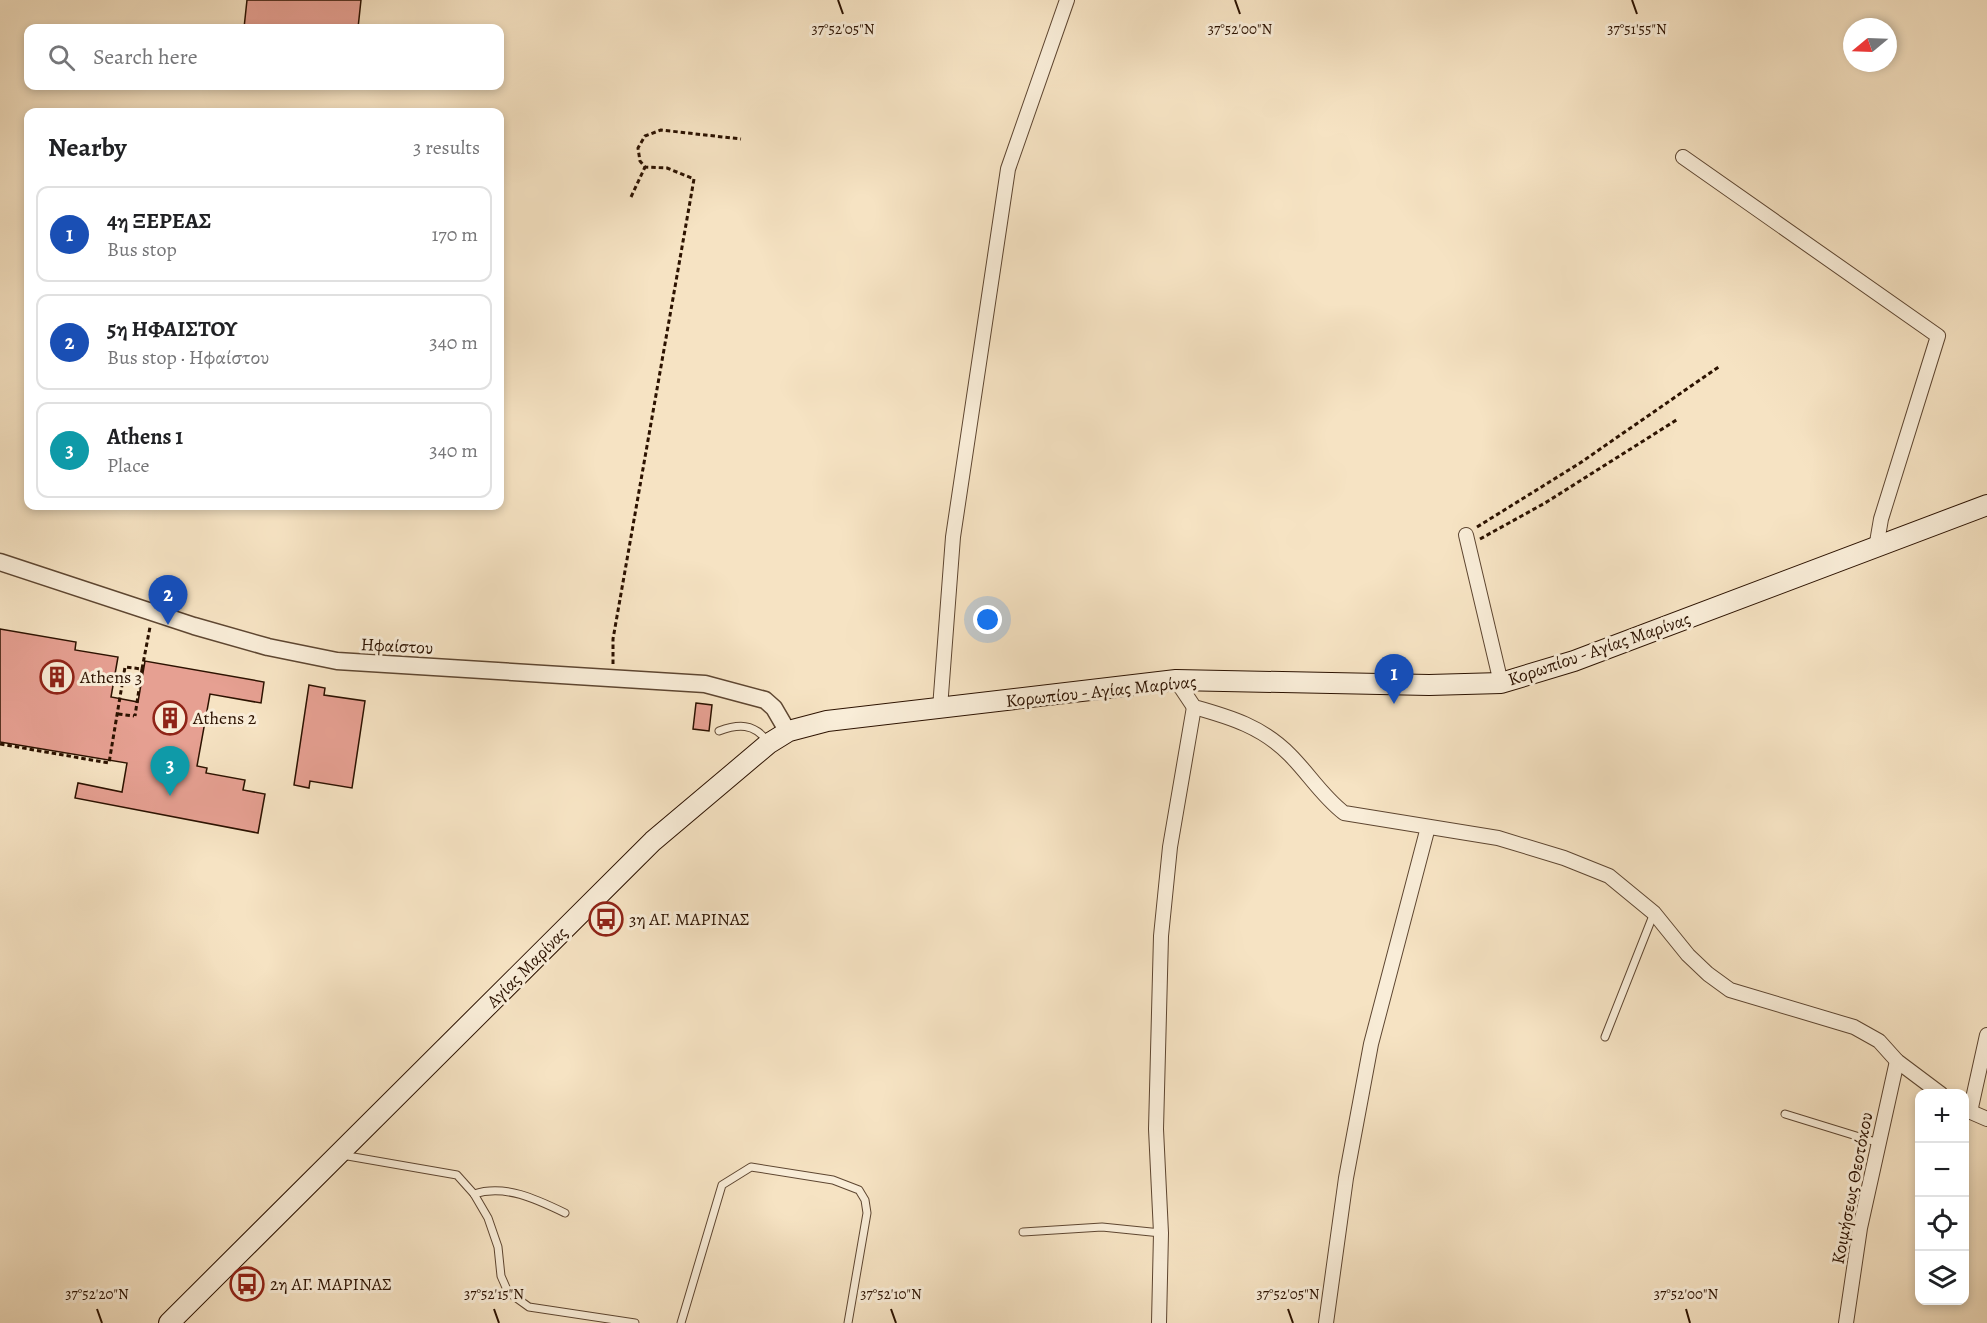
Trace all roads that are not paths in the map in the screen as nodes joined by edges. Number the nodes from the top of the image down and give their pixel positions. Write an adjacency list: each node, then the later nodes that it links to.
1 (1067, 0): 10 (street)
2 (1683, 157): 5 (street)
3 (1987, 505): 5 (main road, Κορωπίου - Αγίας Μαρίνας)
4 (1467, 540): 8 (street)
5 (1876, 548): 8 (main road, Κορωπίου - Αγίας Μαρίνας)
6 (0, 562): 12 (street, Ηφαίστου)
7 (1176, 680): 8 (main road, Κορωπίου - Αγίας Μαρίνας); 9 (street); 10 (main road, Κορωπίου - Αγίας Μαρίνας)
8 (1501, 683)
9 (1194, 707): 14 (street); 29 (street)
10 (940, 708): 12 (main road, Αγίας Μαρίνας)
11 (719, 731): 13 (lane)
12 (788, 732): 13 (main road, Αγίας Μαρίνας)
13 (768, 744): 25 (main road, Αγίας Μαρίνας)
14 (1428, 827): 15 (street); 35 (street)
15 (1654, 913): 17 (lane); 18 (street)
16 (1987, 1035): 20 (street)
17 (1605, 1037)
18 (1897, 1061): 19 (street); 24 (street, Κοιμήσεως Θεοτόκου)
19 (1934, 1089)
20 (1969, 1102)
21 (1969, 1111): 23 (street)
22 (1785, 1114): 24 (lane)
23 (1987, 1119)
24 (1879, 1143): 36 (street, Κοιμήσεως Θεοτόκου)
25 (339, 1155): 26 (lane); 30 (main road, Αγίας Μαρίνας)
26 (474, 1194): 27 (lane); 31 (lane)
27 (565, 1212)
28 (1023, 1232): 29 (lane)
29 (1161, 1233): 34 (street)
30 (169, 1323)
31 (635, 1323)
32 (681, 1323): 33 (lane)
33 (848, 1323)
34 (1159, 1323)
35 (1326, 1323)
36 (1846, 1323)

